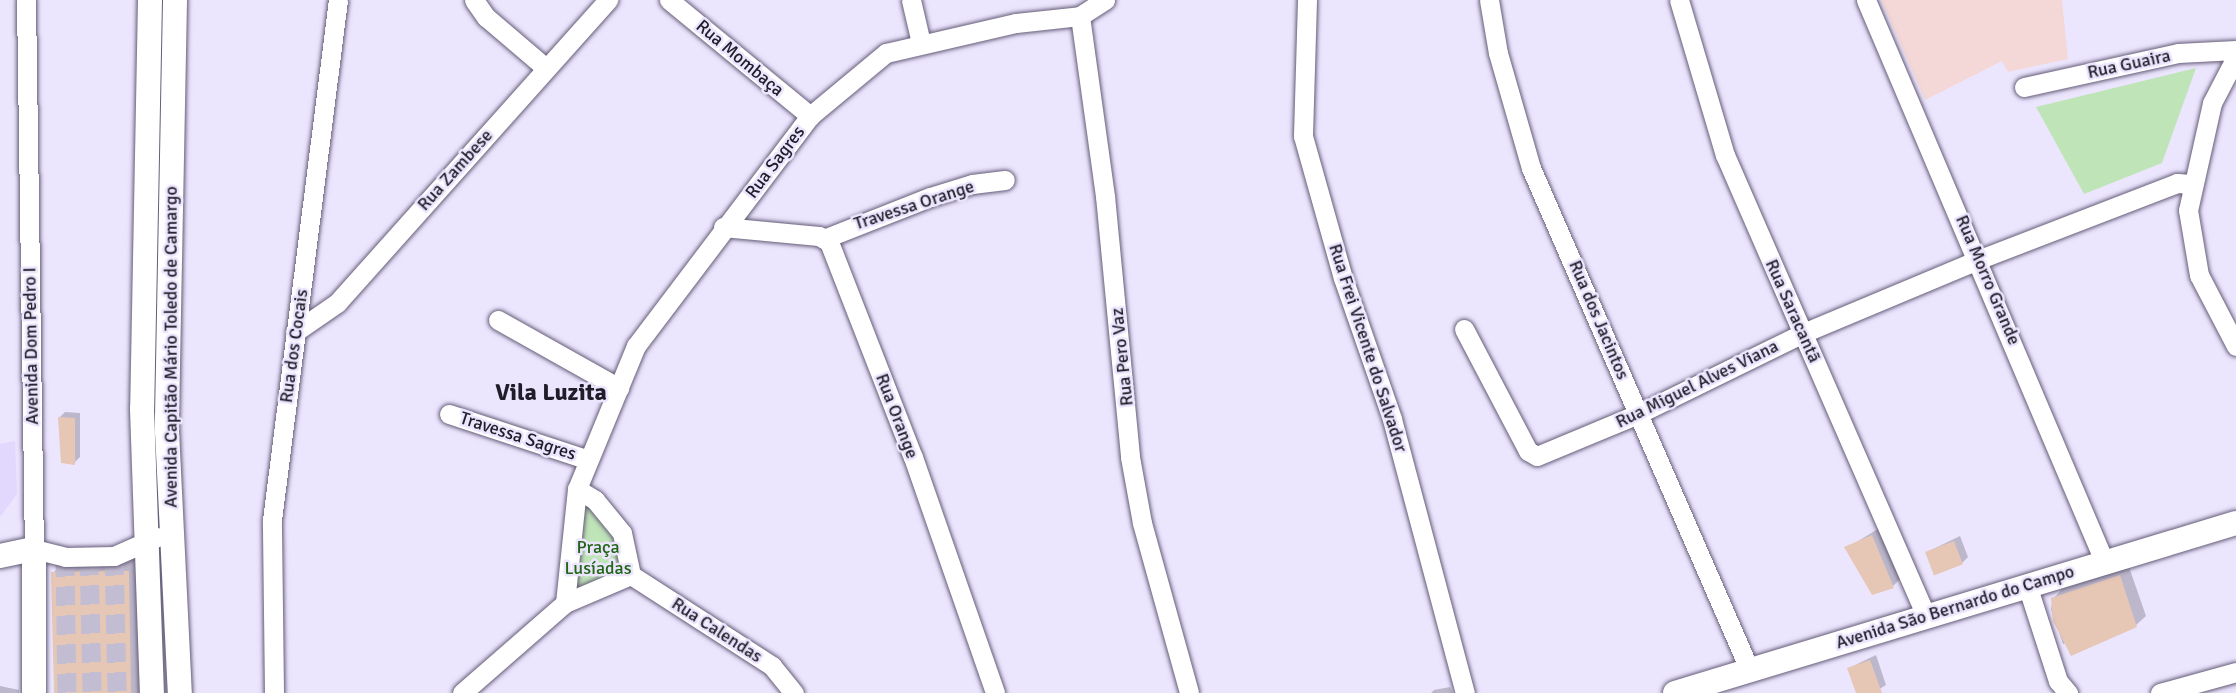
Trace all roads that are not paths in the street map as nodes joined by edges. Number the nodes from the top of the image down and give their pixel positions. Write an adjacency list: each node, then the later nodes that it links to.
1 (26, 0): 39 (street, Avenida Dom Pedro I)
2 (150, 0): 38 (main road, Avenida Capitão Mário Toledo de Camargo)
3 (175, 0): 37 (main road, Avenida Capitão Mário Toledo de Camargo)
4 (338, 0): 28 (street, Rua dos Cocais)
5 (474, 0): 18 (street)
6 (608, 0): 18 (street, Rua Zambese)
7 (669, 0): 20 (street, Rua Mombaça)
8 (911, 0): 15 (street)
9 (1105, 0): 14 (street, Rua Sagres)
10 (1307, 0): 56 (street, Rua Frei Vicente do Salvador)
11 (1489, 0): 33 (street, Rua dos Jacintos)
12 (1679, 0): 29 (street, Rua Saracantã)
13 (1867, 0): 25 (street, Rua Morro Grande)
14 (1080, 16): 15 (street, Rua Sagres); 55 (street, Rua Pero Vaz)
15 (921, 43): 20 (street, Rua Sagres)
16 (2236, 50): 19 (street, Rua Guaira)
17 (2236, 57): 22 (street)
18 (546, 68): 28 (street, Rua Zambese)
19 (2024, 87)
20 (810, 116): 23 (street, Rua Sagres)
21 (1005, 180): 24 (street, Travessa Orange)
22 (2191, 184): 25 (street, Rua Miguel Alves Viana); 30 (street)
23 (723, 227): 24 (street); 31 (street, Rua Sagres)
24 (826, 238): 54 (street, Rua Orange)
25 (1980, 259): 29 (street, Rua Miguel Alves Viana); 41 (street, Rua Morro Grande)
26 (498, 320): 31 (street)
27 (1464, 329): 33 (street, Rua Miguel Alves Viana)
28 (295, 332): 51 (street, Rua dos Cocais)
29 (1802, 333): 33 (street, Rua Miguel Alves Viana); 45 (street, Rua Saracantã)
30 (2236, 346)
31 (619, 388): 34 (street, Rua Sagres)
32 (449, 414): 34 (street, Travessa Sagres)
33 (1638, 414): 46 (street, Rua dos Jacintos)
34 (586, 459): 35 (street, Rua Sagres)
35 (577, 489): 42 (street); 44 (street)
36 (2236, 523): 41 (main road, Avenida São Bernardo do Campo)
37 (170, 531): 38 (street); 50 (main road, Avenida Capitão Mário Toledo de Camargo)
38 (146, 542): 39 (street); 49 (main road, Avenida Capitão Mário Toledo de Camargo)
39 (34, 549): 40 (main road); 48 (main road, Avenida Dom Pedro I)
40 (0, 556)
41 (2104, 561): 43 (main road, Avenida São Bernardo do Campo)
42 (632, 575): 44 (street); 53 (street, Rua Calendas)
43 (2027, 585): 45 (main road, Avenida São Bernardo do Campo); 58 (street)
44 (565, 603): 52 (street)
45 (1926, 616): 46 (main road, Avenida São Bernardo do Campo)
46 (1750, 671): 57 (main road, Avenida São Bernardo do Campo)
47 (2236, 672): 59 (street)
48 (34, 693)
49 (152, 693)
50 (180, 693)
51 (274, 693)
52 (462, 693)
53 (794, 693)
54 (995, 693)
55 (1189, 693)
56 (1465, 693)
57 (1675, 693)
58 (2068, 693)
59 (2160, 693)

